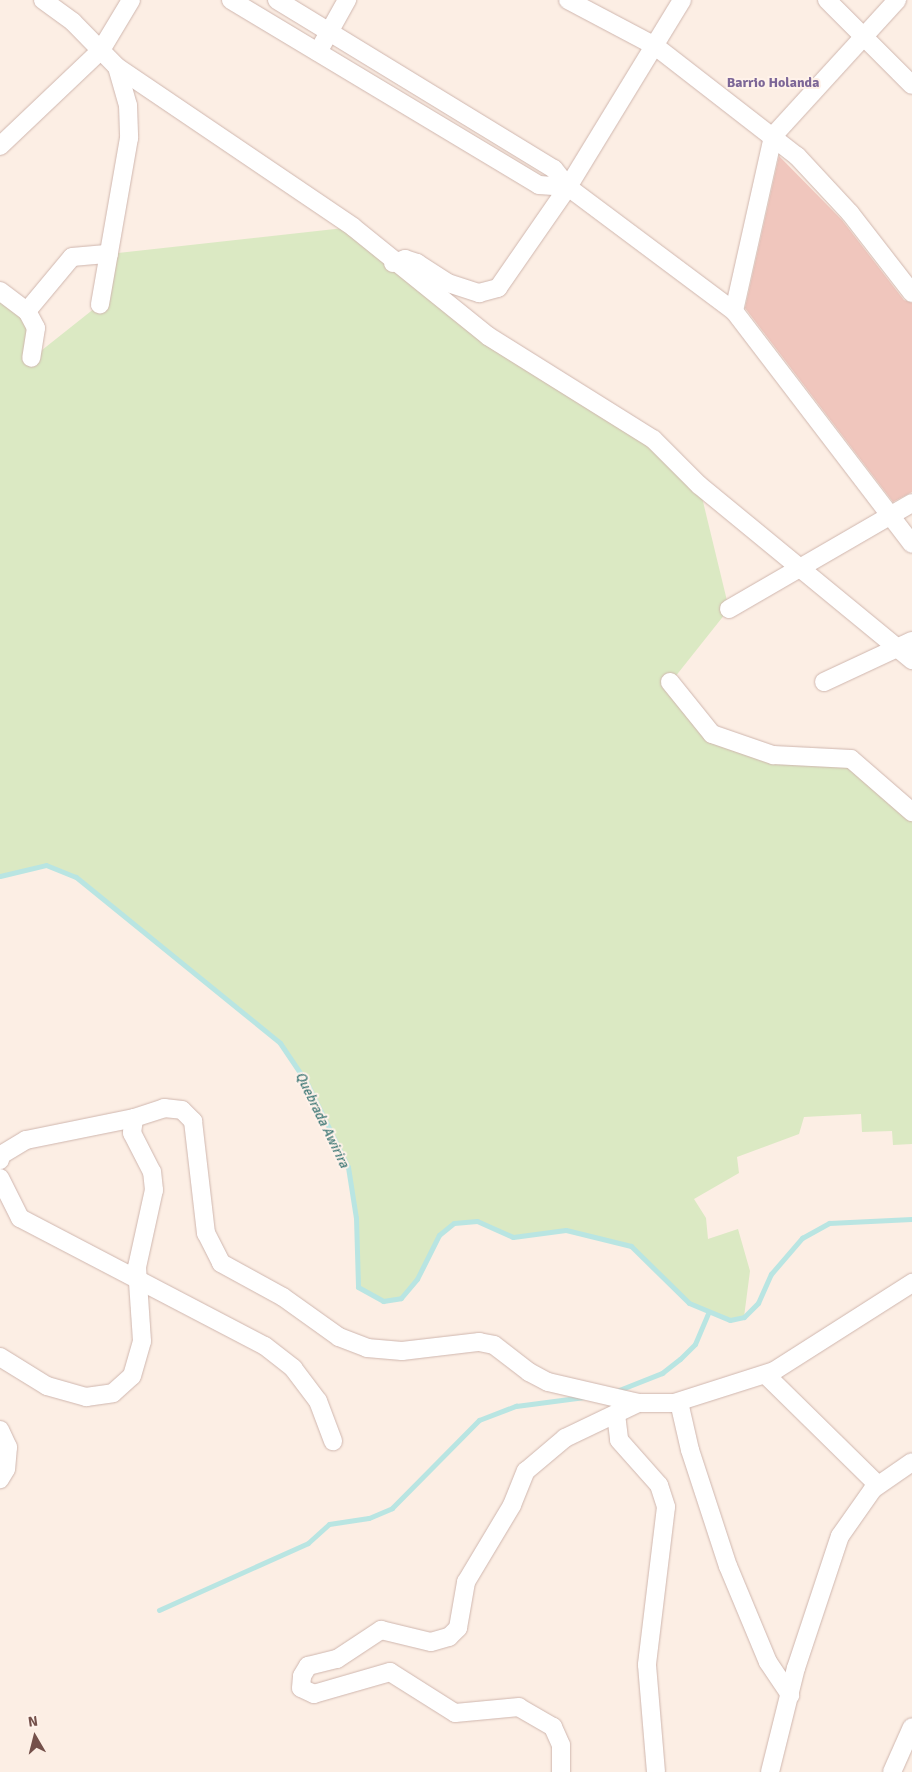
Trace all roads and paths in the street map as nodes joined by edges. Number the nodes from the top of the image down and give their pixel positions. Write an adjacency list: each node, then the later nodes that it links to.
1 (43, 0): 13 (street)
2 (131, 0): 13 (street)
3 (231, 0): 14 (street)
4 (277, 0): 10 (street)
5 (347, 0): 10 (street)
6 (568, 0): 12 (street)
7 (682, 0): 12 (street)
8 (827, 0): 11 (street)
9 (897, 0): 11 (street)
10 (332, 31): 14 (street); 19 (street)
11 (863, 36): 16 (street); 17 (street)
12 (655, 46): 17 (street); 19 (street)
13 (101, 50): 15 (street); 18 (street)
14 (318, 52): 19 (street)
15 (117, 67): 20 (street); 21 (street)
16 (912, 85)
17 (773, 136): 23 (street); 26 (street)
18 (0, 146)
19 (568, 187): 21 (street); 26 (street)
20 (109, 254): 24 (street); 25 (street)
21 (393, 263): 31 (street)
22 (0, 291): 25 (street)
23 (912, 293)
24 (100, 304)
25 (26, 311): 27 (street)
26 (734, 311): 29 (street)
27 (32, 358)
28 (912, 503): 29 (street)
29 (887, 516): 30 (street); 31 (street)
30 (912, 544)
31 (801, 569): 32 (street); 33 (street)
32 (729, 609)
33 (905, 645): 34 (street); 36 (street)
34 (912, 660)
35 (670, 682): 37 (street)
36 (824, 682)
37 (912, 812)
38 (134, 1118): 39 (street); 41 (street); 46 (street)
39 (0, 1160)
40 (0, 1178): 41 (street)
41 (137, 1276): 43 (street); 49 (street)
42 (912, 1283): 44 (street)
43 (0, 1357)
44 (766, 1375): 45 (street); 52 (street)
45 (680, 1402): 46 (street); 53 (street)
46 (638, 1403): 47 (street)
47 (616, 1414): 55 (street); 58 (street)
48 (0, 1430): 51 (street)
49 (333, 1441)
50 (912, 1462): 52 (street)
51 (0, 1479)
52 (878, 1485): 53 (street)
53 (790, 1695): 59 (street)
54 (912, 1728): 60 (street)
55 (562, 1753): 56 (street); 57 (street)
56 (552, 1772)
57 (561, 1772)
58 (656, 1772)
59 (770, 1772)
60 (892, 1772)

